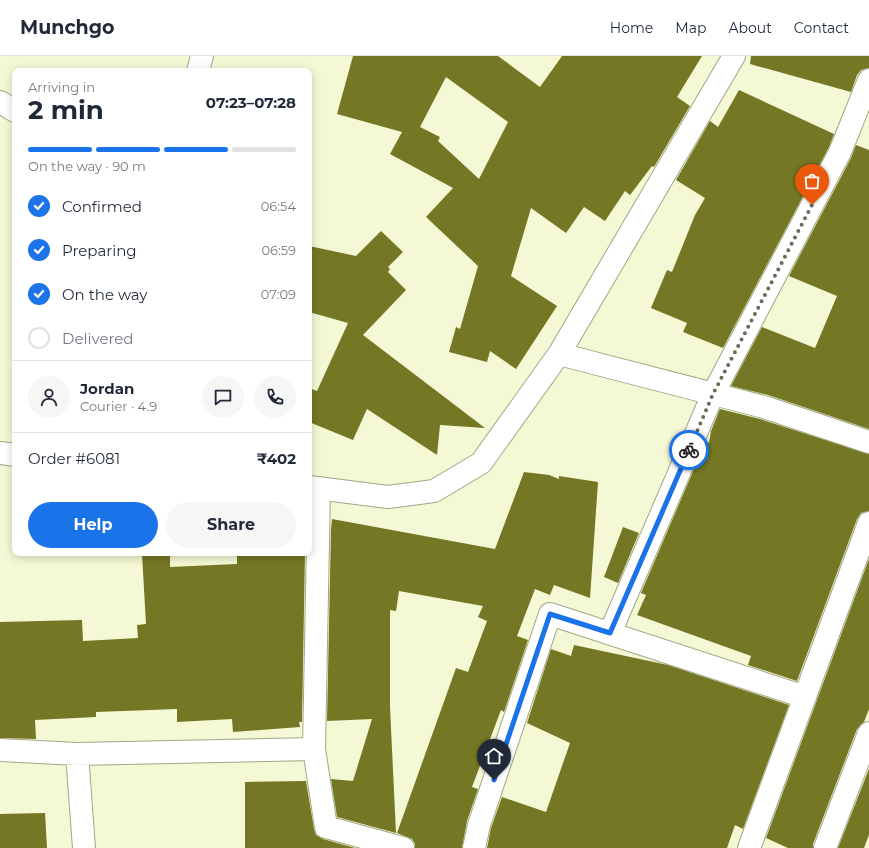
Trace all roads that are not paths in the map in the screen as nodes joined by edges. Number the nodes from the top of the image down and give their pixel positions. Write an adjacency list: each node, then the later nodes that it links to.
1 (202, 56): 3 (street)
2 (734, 56): 7 (street)
3 (199, 68)
4 (869, 80): 8 (street)
5 (0, 102): 6 (street)
6 (12, 109)
7 (559, 354): 8 (street); 12 (street)
8 (713, 394): 9 (street); 14 (street)
9 (869, 442)
10 (0, 453): 11 (street)
11 (12, 455)
12 (314, 487): 17 (street)
13 (869, 523): 15 (street)
14 (610, 633): 15 (street); 22 (street)
15 (805, 697): 23 (street)
16 (869, 733): 24 (street)
17 (314, 749): 19 (street); 21 (street)
18 (0, 750): 19 (street)
19 (77, 754): 20 (street)
20 (84, 848)
21 (403, 848)
22 (474, 848)
23 (749, 848)
24 (825, 848)

